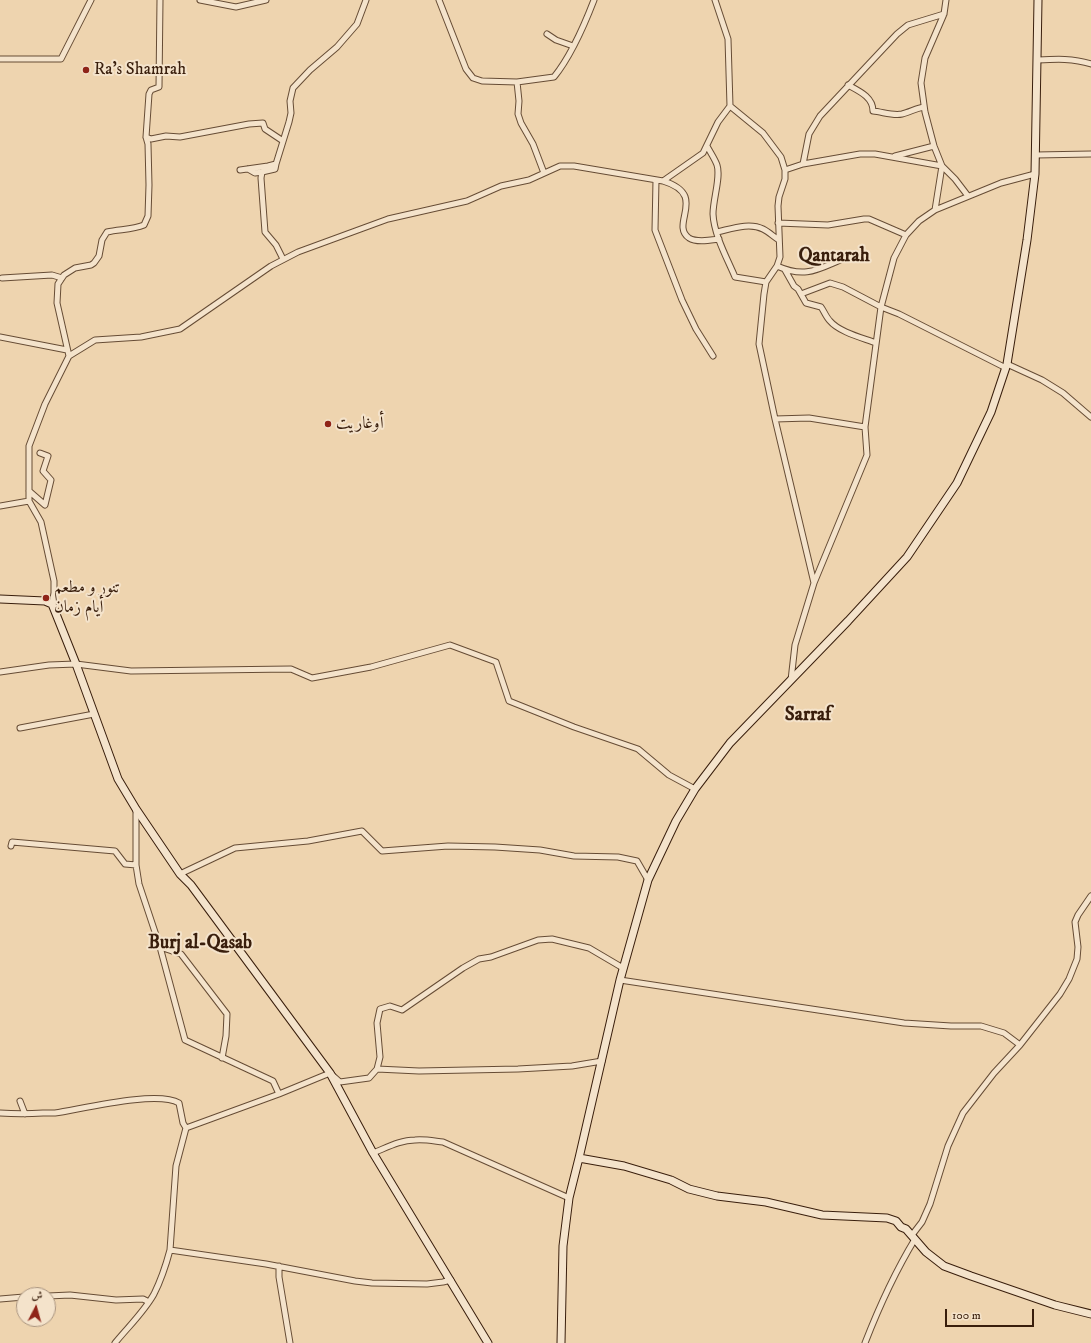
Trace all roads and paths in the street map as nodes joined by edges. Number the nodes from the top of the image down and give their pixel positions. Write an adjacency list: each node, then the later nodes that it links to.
1 (91, 0): 14 (street)
2 (160, 0): 21 (street)
3 (200, 0): 4 (street)
4 (266, 0)
5 (366, 0): 22 (street)
6 (439, 0): 17 (street)
7 (594, 0): 13 (street)
8 (715, 0): 19 (street)
9 (946, 0): 11 (street)
10 (1038, 0): 15 (main road)
11 (944, 14): 18 (street); 20 (street)
12 (547, 34): 13 (street)
13 (573, 46): 17 (street)
14 (0, 59)
15 (1037, 60): 16 (street); 26 (main road)
16 (1091, 64)
17 (517, 82): 35 (street)
18 (848, 85): 20 (street); 29 (street)
19 (730, 106): 23 (street); 33 (street)
20 (924, 107): 24 (street)
21 (146, 137): 22 (street); 51 (street)
22 (283, 140): 28 (street)
23 (707, 146): 38 (street); 42 (street)
24 (934, 146): 27 (street); 30 (street)
25 (1091, 154): 26 (street)
26 (1036, 155): 36 (main road)
27 (892, 157): 29 (street); 30 (street)
28 (276, 164): 31 (street); 34 (street)
29 (803, 164): 33 (street)
30 (942, 166): 39 (street); 40 (street)
31 (248, 169): 32 (street); 34 (street)
32 (240, 170)
33 (785, 170): 41 (street)
34 (262, 172): 47 (street)
35 (544, 173): 37 (street); 47 (street)
36 (1035, 174): 39 (street); 60 (main road)
37 (656, 180): 38 (street); 59 (street)
38 (663, 181): 44 (street)
39 (968, 196): 40 (street)
40 (935, 210): 43 (street)
41 (778, 223): 43 (street); 45 (street)
42 (717, 232): 44 (street); 45 (street)
43 (906, 236): 54 (street)
44 (720, 239): 52 (street)
45 (779, 240): 48 (street)
46 (845, 258): 49 (street)
47 (283, 259): 58 (street)
48 (777, 266): 49 (street); 52 (street)
49 (785, 270): 53 (street)
50 (2, 278): 51 (street)
51 (62, 278): 57 (street)
52 (766, 282): 62 (street)
53 (801, 294): 54 (street); 56 (street)
54 (881, 307): 56 (street); 60 (street)
55 (0, 337): 57 (street)
56 (876, 343): 63 (street)
57 (67, 350): 58 (street)
58 (69, 356): 65 (street)
59 (713, 356)
60 (1006, 366): 61 (street); 73 (main road)
61 (1091, 417)
62 (775, 419): 63 (street); 68 (street)
63 (865, 427): 68 (street)
64 (40, 453): 65 (street)
65 (29, 491): 66 (street)
66 (29, 501): 67 (street); 70 (street)
67 (0, 506)
68 (814, 583): 73 (street)
69 (0, 599): 70 (main road)
70 (52, 604): 71 (main road)
71 (76, 664): 72 (street); 74 (main road); 76 (street)
72 (0, 672)
73 (791, 681): 76 (main road)
74 (94, 714): 75 (street); 77 (main road)
75 (20, 728)
76 (695, 789): 81 (main road)
77 (136, 808): 79 (street); 80 (main road)
78 (11, 846): 79 (street)
79 (136, 865): 83 (street)
80 (180, 874): 81 (street); 90 (main road)
81 (648, 880): 84 (main road)
82 (1091, 896): 86 (street)
83 (160, 947): 87 (street); 87 (street)
84 (623, 968): 85 (main road); 89 (street)
85 (620, 980): 86 (street); 88 (main road)
86 (1020, 1045): 99 (street)
87 (222, 1058): 91 (street)
88 (602, 1061): 89 (street); 97 (main road)
89 (377, 1069): 90 (street)
90 (330, 1073): 91 (street); 96 (main road)
91 (279, 1094): 95 (street)
92 (20, 1100): 94 (street)
93 (0, 1113): 94 (street)
94 (25, 1114): 95 (street)
95 (186, 1128): 100 (street)
96 (373, 1153): 98 (street); 102 (main road)
97 (579, 1158): 98 (main road); 99 (main road)
98 (569, 1198): 111 (main road)
99 (914, 1237): 107 (main road); 112 (street)
100 (170, 1250): 101 (street); 106 (street)
101 (279, 1266): 102 (street); 109 (street)
102 (451, 1280): 110 (main road)
103 (56, 1296): 106 (street)
104 (16, 1298): 105 (street)
105 (0, 1299)
106 (149, 1302): 108 (street)
107 (1091, 1314)
108 (115, 1343)
109 (290, 1343)
110 (488, 1343)
111 (561, 1343)
112 (865, 1343)

